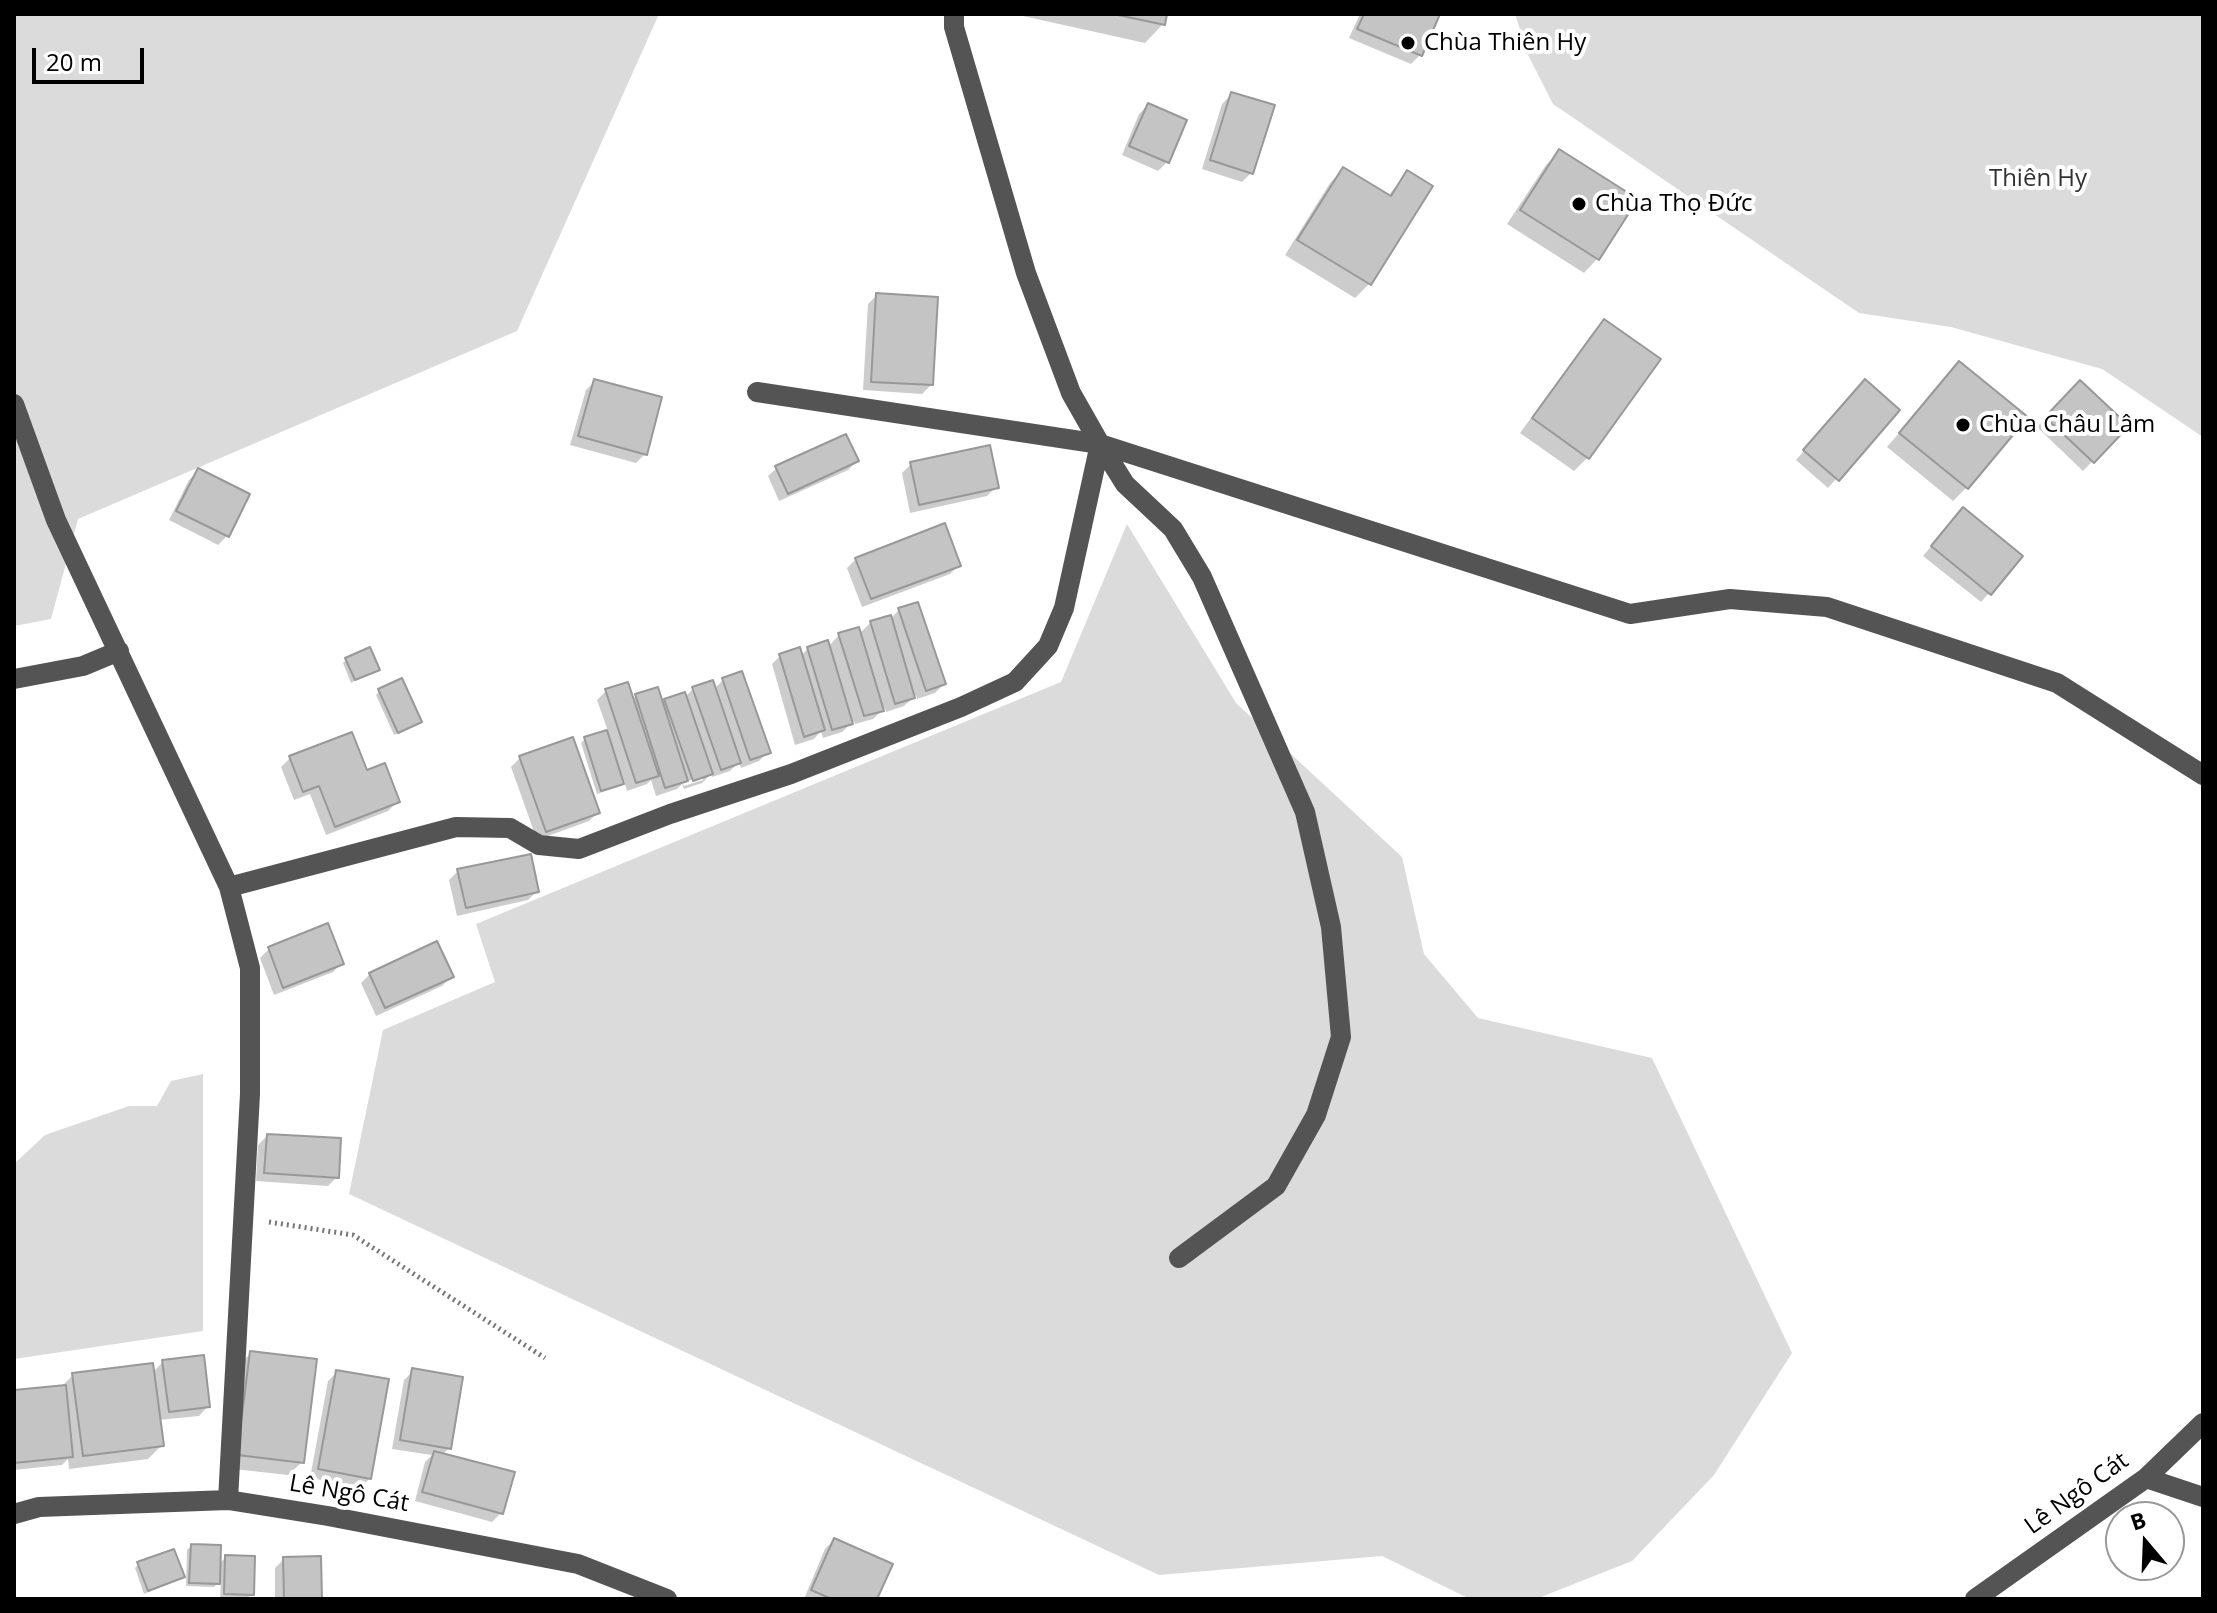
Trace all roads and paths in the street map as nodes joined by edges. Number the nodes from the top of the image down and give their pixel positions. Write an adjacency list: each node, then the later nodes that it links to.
1 (954, 14): 4 (street)
2 (757, 392): 4 (street)
3 (14, 404): 5 (street)
4 (1100, 444): 7 (street); 8 (street); 10 (street)
5 (119, 651): 6 (street); 8 (street)
6 (14, 679)
7 (2203, 775)
8 (229, 887): 9 (street)
9 (244, 1218): 11 (path); 15 (street)
10 (1179, 1258)
11 (545, 1358)
12 (2203, 1423): 13 (street, Lê Ngô Cát)
13 (2146, 1478): 14 (street); 18 (street, Lê Ngô Cát)
14 (2203, 1497)
15 (228, 1500): 16 (street, Lê Ngô Cát); 17 (street, Lê Ngô Cát)
16 (14, 1514)
17 (667, 1599)
18 (1975, 1599)

